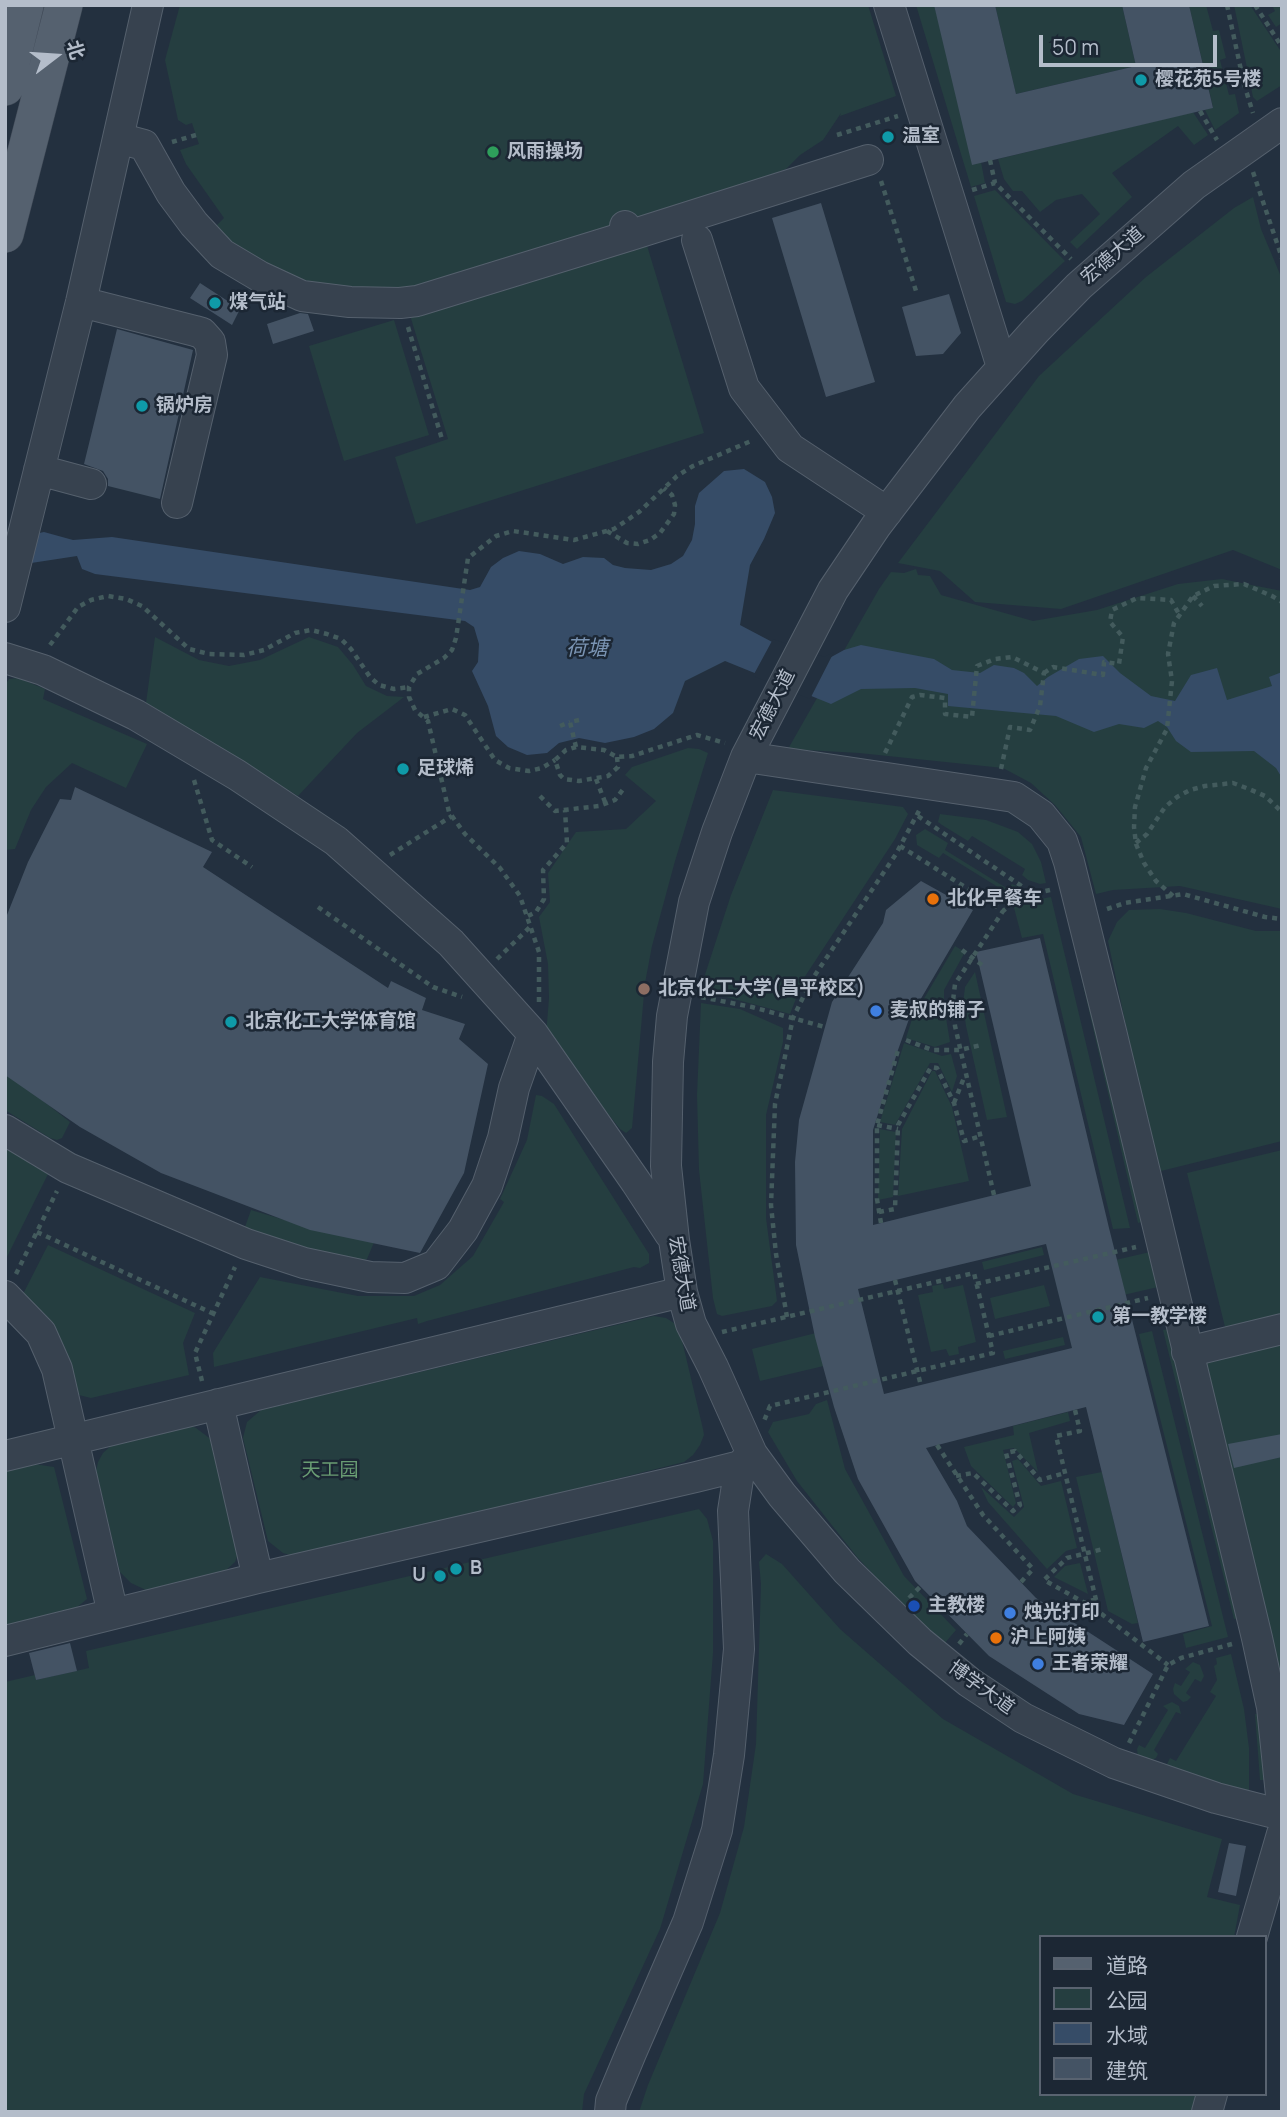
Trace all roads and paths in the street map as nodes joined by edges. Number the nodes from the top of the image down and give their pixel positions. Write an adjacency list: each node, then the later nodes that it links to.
1 (25, 5): 8 (main road)
2 (64, 5): 20 (main road)
3 (148, 5): 14 (street)
4 (890, 5): 19 (street)
5 (1227, 5): 11 (path)
6 (1255, 5): 7 (path)
7 (1282, 47)
8 (5, 87)
9 (1200, 111): 15 (path)
10 (905, 114): 12 (path)
11 (1273, 128): 15 (street, 宏德大道)
12 (855, 129): 13 (path); 16 (path)
13 (837, 135)
14 (118, 138): 25 (street); 26 (street)
15 (1225, 149): 22 (path); 27 (street, 宏德大道)
16 (868, 160): 24 (path); 26 (street)
17 (990, 160): 18 (path)
18 (995, 183): 19 (path); 23 (path)
19 (948, 197): 27 (street)
20 (5, 234)
21 (697, 240): 28 (street)
22 (1282, 258)
23 (1074, 262)
24 (917, 294)
25 (81, 302): 30 (street); 33 (street)
26 (400, 303): 29 (path)
27 (1002, 367): 34 (street, 宏德大道)
28 (777, 430): 32 (path); 34 (street)
29 (442, 439)
30 (39, 470): 31 (street); 36 (street)
31 (91, 484)
32 (664, 488): 35 (path); 35 (path)
33 (177, 503)
34 (887, 512): 51 (street, 宏德大道)
35 (607, 531): 43 (path)
36 (8, 595)
37 (1193, 596): 38 (path); 39 (path); 40 (path)
38 (1282, 602)
39 (1202, 606)
40 (1179, 615): 42 (path); 64 (path)
41 (17, 662): 43 (path); 48 (street)
42 (1044, 673): 53 (path); 57 (path)
43 (409, 687): 44 (path)
44 (424, 717): 52 (path); 62 (path)
45 (583, 719): 46 (path)
46 (570, 722): 47 (path); 49 (path)
47 (560, 726)
48 (182, 743): 66 (path); 67 (street)
49 (576, 747): 50 (path); 52 (path)
50 (617, 757): 51 (path); 54 (path)
51 (746, 757): 53 (street); 80 (street, 宏德大道)
52 (555, 761): 54 (path)
53 (874, 776): 55 (street)
54 (596, 779): 59 (path)
55 (931, 783): 57 (street); 63 (path)
56 (624, 788): 59 (path)
57 (996, 793): 68 (street)
58 (540, 796): 60 (path)
59 (605, 802): 60 (path)
60 (565, 810): 73 (path)
61 (1282, 812): 64 (path)
62 (452, 816): 67 (path); 73 (path)
63 (918, 816): 65 (path); 69 (path)
64 (1136, 844): 70 (path)
65 (900, 846): 72 (path); 81 (path)
66 (252, 867)
67 (368, 869): 79 (street)
68 (1075, 885): 69 (path); 74 (street)
69 (1022, 896): 72 (path)
70 (1173, 896): 74 (path); 75 (path)
71 (318, 906): 79 (path)
72 (1003, 911): 87 (path)
73 (528, 916): 76 (path)
74 (1083, 917): 100 (street)
75 (1282, 919)
76 (531, 925): 79 (path); 83 (path)
77 (962, 950): 78 (path, bridge)
78 (982, 965)
79 (486, 982): 83 (street)
80 (676, 993): 81 (path); 99 (street, 宏德大道)
81 (793, 1018): 82 (path); 109 (path)
82 (825, 1027)
83 (533, 1034): 99 (street); 101 (street)
84 (906, 1040): 87 (path)
85 (981, 1045): 87 (path)
86 (898, 1050): 90 (path)
87 (960, 1050): 88 (path)
88 (965, 1074): 89 (path); 93 (path)
89 (954, 1103): 91 (path); 93 (path)
90 (877, 1125): 91 (path); 96 (path)
91 (898, 1129): 96 (path)
92 (5, 1130): 94 (street)
93 (981, 1136): 95 (path)
94 (68, 1168): 98 (path); 101 (street)
95 (994, 1195)
96 (879, 1212): 97 (path)
97 (881, 1223)
98 (37, 1232): 107 (path); 108 (path)
99 (674, 1240): 105 (street, 宏德大道)
100 (1160, 1241): 103 (path); 106 (street)
101 (246, 1244): 108 (path)
102 (895, 1280): 104 (path)
103 (976, 1284): 104 (path); 111 (path)
104 (898, 1291): 109 (path); 114 (path)
105 (682, 1292): 112 (street, 宏德大道); 116 (street)
106 (1173, 1292): 111 (path); 113 (street)
107 (5, 1296): 118 (street)
108 (214, 1314): 116 (path)
109 (787, 1317): 112 (path)
110 (1282, 1329): 113 (street)
111 (989, 1336): 114 (path)
112 (698, 1339): 121 (street, 宏德大道)
113 (1187, 1352): 130 (street)
114 (918, 1371): 115 (path); 121 (path)
115 (922, 1386)
116 (213, 1405): 118 (street); 126 (street)
117 (1075, 1410): 122 (path)
118 (74, 1440): 120 (street); 129 (street)
119 (937, 1445): 123 (path)
120 (5, 1456)
121 (746, 1460): 126 (street); 133 (street, 博学大道); 138 (street)
122 (1066, 1474): 123 (path); 125 (path)
123 (956, 1476): 127 (path)
124 (1103, 1549): 125 (path)
125 (1085, 1554): 128 (path); 128 (path)
126 (258, 1578): 129 (street)
127 (1021, 1582)
128 (1096, 1599): 132 (path)
129 (113, 1614): 131 (street)
130 (1257, 1638): 132 (path); 134 (street)
131 (5, 1641)
132 (1168, 1665): 133 (path)
133 (1114, 1763): 135 (street, 博学大道)
134 (1282, 1805)
135 (1282, 1815)
136 (1282, 1834): 137 (street)
137 (1253, 1935)
138 (610, 2112)

